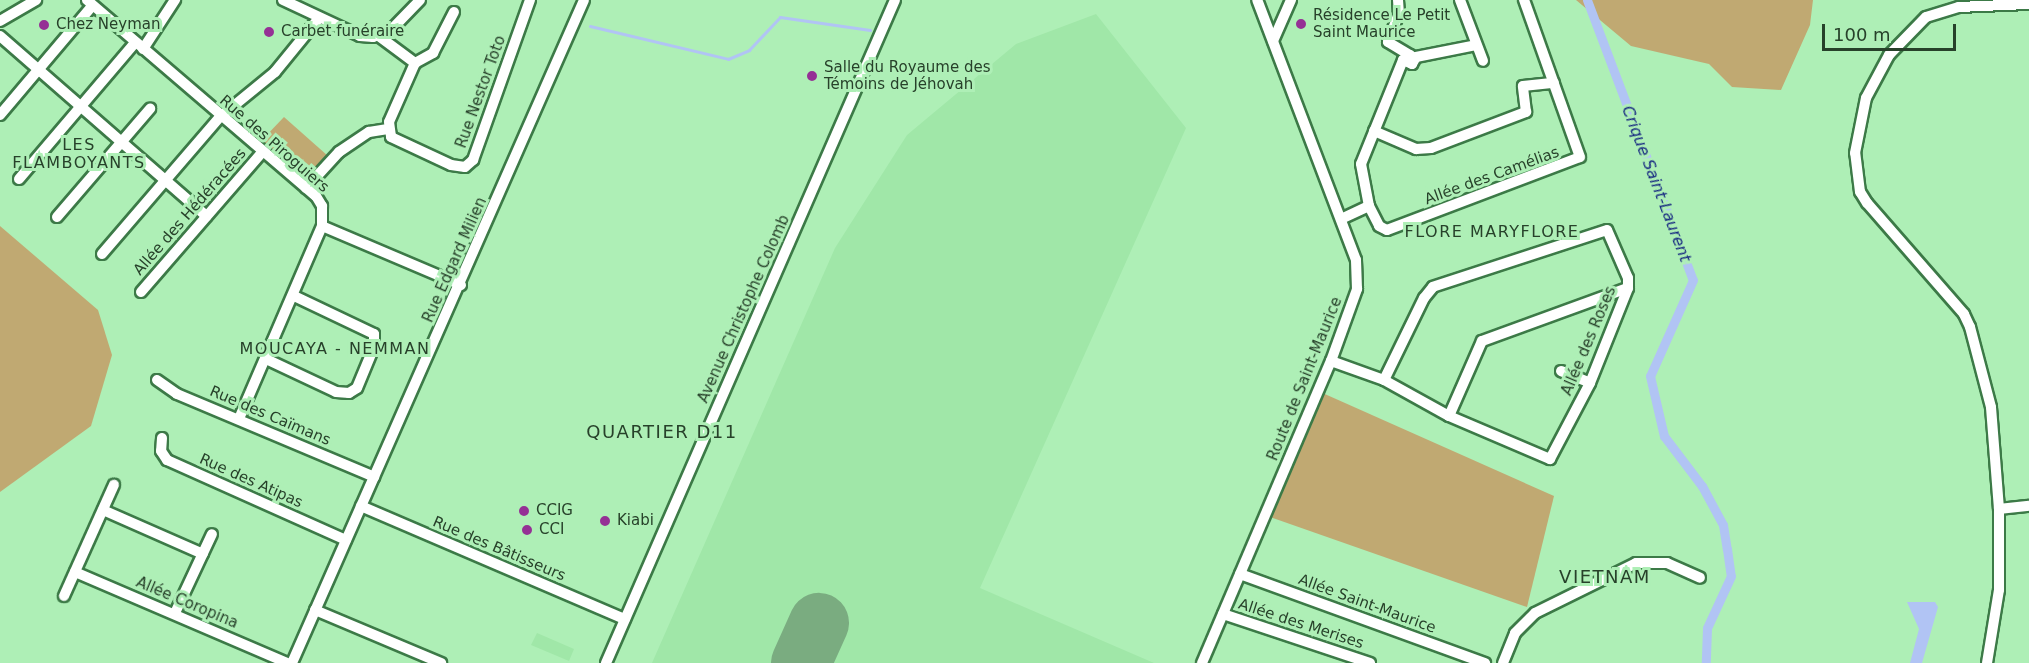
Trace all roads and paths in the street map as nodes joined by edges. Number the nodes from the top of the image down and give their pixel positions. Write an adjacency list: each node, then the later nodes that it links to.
1 (36, 0): 17 (street)
2 (175, 0): 22 (street)
3 (283, 0): 16 (street)
4 (420, 0): 19 (street)
5 (530, 0): 32 (street, Rue Nestor Toto)
6 (584, 0): 45 (street, Rue Edgard Milien)
7 (895, 0): 74 (street, Avenue Christophe Colomb)
8 (1257, 0): 20 (street, Route de Saint-Maurice)
9 (1291, 0): 20 (street)
10 (1398, 0): 25 (street)
11 (1460, 0): 21 (street)
12 (1524, 0): 27 (street, Allée des Camélias)
13 (90, 3): 22 (street, Rue des Piroguiers); 26 (street)
14 (2029, 4): 62 (street)
15 (454, 12): 24 (street)
16 (319, 18): 19 (street); 31 (street)
17 (0, 21)
18 (0, 36): 26 (street)
19 (380, 37): 24 (street)
20 (1273, 41): 42 (street, Route de Saint-Maurice)
21 (1476, 45): 23 (street); 25 (street)
22 (139, 46): 28 (street); 31 (street, Rue des Piroguiers)
23 (1483, 61)
24 (415, 63): 32 (street)
25 (1412, 64): 33 (street)
26 (38, 72): 28 (street); 30 (street)
27 (1554, 83): 33 (street); 39 (street, Allée des Camélias)
28 (78, 108): 34 (street); 36 (street)
29 (150, 109): 34 (street)
30 (0, 115)
31 (220, 117): 35 (street, Rue des Piroguiers); 37 (street)
32 (388, 129): 38 (street)
33 (1374, 131): 39 (street)
34 (120, 142): 37 (street); 41 (street)
35 (263, 151): 38 (street, Rue des Piroguiers); 40 (street, Allée des Hédéracées)
36 (19, 179)
37 (165, 181): 40 (street); 44 (street)
38 (306, 188): 43 (street, Rue des Piroguiers)
39 (1369, 206): 42 (street)
40 (207, 216): 47 (street, Allée des Hédéracées)
41 (57, 217)
42 (1341, 219): 50 (street, Route de Saint-Maurice)
43 (322, 226): 45 (street); 48 (street)
44 (102, 254)
45 (461, 285): 58 (street, Rue Edgard Milien)
46 (1628, 288): 53 (street, Allée des Roses); 54 (street, Allée des Roses); 55 (street)
47 (141, 292)
48 (294, 296): 49 (street); 49 (street)
49 (266, 358): 56 (street)
50 (1331, 361): 53 (street, Allée des Roses); 68 (street, Route de Saint-Maurice)
51 (1560, 370): 54 (street)
52 (157, 380): 56 (street, Rue des Caïmans)
53 (1384, 380): 55 (street, Allée des Roses)
54 (1590, 383): 55 (street, Allée des Roses)
55 (1449, 417)
56 (239, 419): 58 (street, Rue des Caïmans)
57 (162, 438): 65 (street, Rue des Atipas)
58 (374, 477): 60 (street, Rue Edgard Milien)
59 (114, 486): 63 (street)
60 (361, 506): 65 (street, Rue Edgard Milien); 74 (street, Rue des Bâtisseurs)
61 (2029, 506): 62 (street)
62 (1999, 509): 83 (street)
63 (103, 510): 66 (street); 67 (street)
64 (212, 534): 66 (street)
65 (346, 540): 71 (street, Rue Edgard Milien)
66 (203, 554): 72 (street)
67 (75, 572): 70 (street); 72 (street, Allée Coropina)
68 (1239, 574): 73 (street, Route de Saint-Maurice); 81 (street, Allée Saint-Maurice)
69 (1700, 578): 82 (street)
70 (64, 596)
71 (315, 610): 76 (street, Rue Edgard Milien); 77 (street)
72 (175, 613): 75 (street, Allée Coropina)
73 (1223, 614): 79 (street, Route de Saint-Maurice); 80 (street, Allée des Merises)
74 (625, 619): 78 (street, Avenue Christophe Colomb)
75 (287, 663)
76 (292, 663)
77 (441, 663)
78 (606, 663)
79 (1202, 663)
80 (1370, 663)
81 (1485, 663)
82 (1503, 663)
83 (1987, 663)

